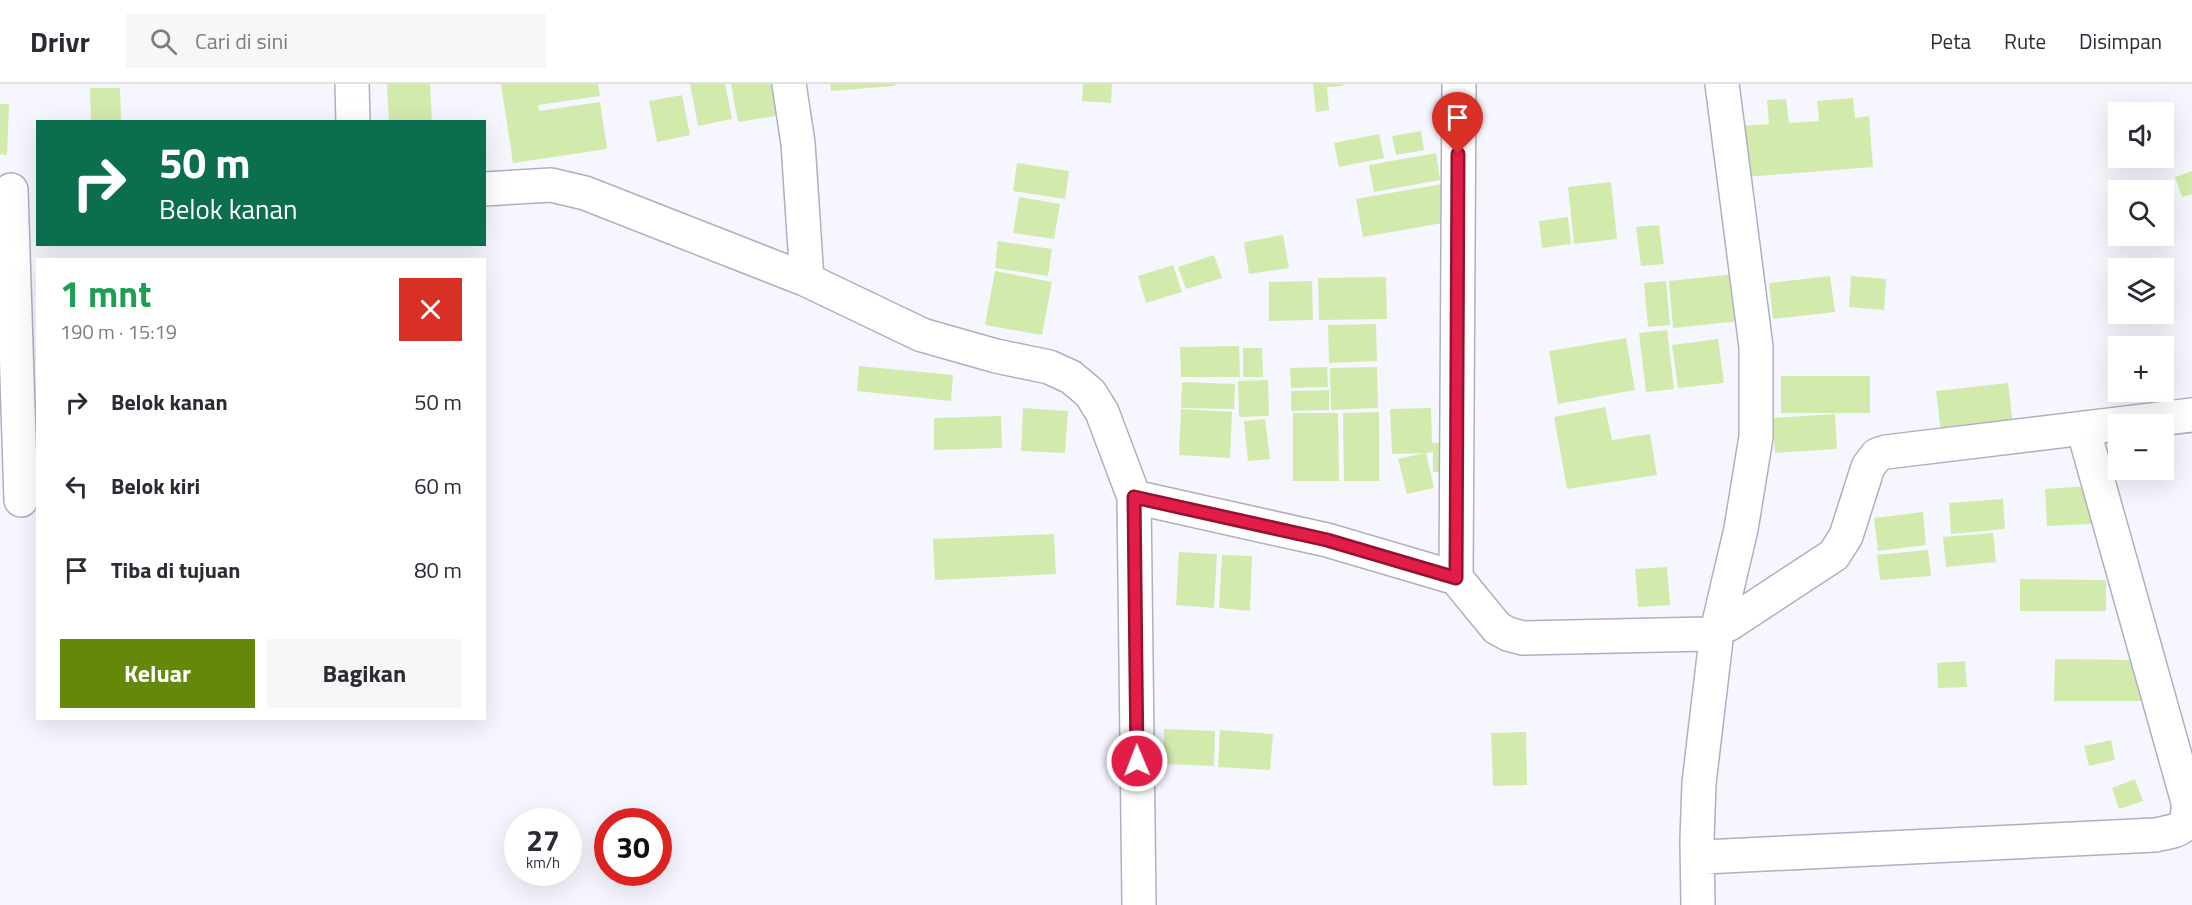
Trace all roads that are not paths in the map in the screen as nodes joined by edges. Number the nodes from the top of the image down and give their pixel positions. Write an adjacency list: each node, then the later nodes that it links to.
1 (352, 84): 5 (street)
2 (789, 84): 8 (street)
3 (1459, 84): 13 (street)
4 (1722, 84): 14 (street)
5 (353, 120)
6 (486, 189): 8 (street)
7 (16, 190): 12 (street)
8 (807, 280): 11 (street)
9 (2192, 416): 10 (street)
10 (2083, 428): 14 (street); 15 (street)
11 (1134, 497): 13 (street); 16 (street)
12 (21, 500)
13 (1456, 578): 14 (street)
14 (1717, 630): 15 (street)
15 (1698, 855): 17 (street)
16 (1138, 905)
17 (1698, 905)

